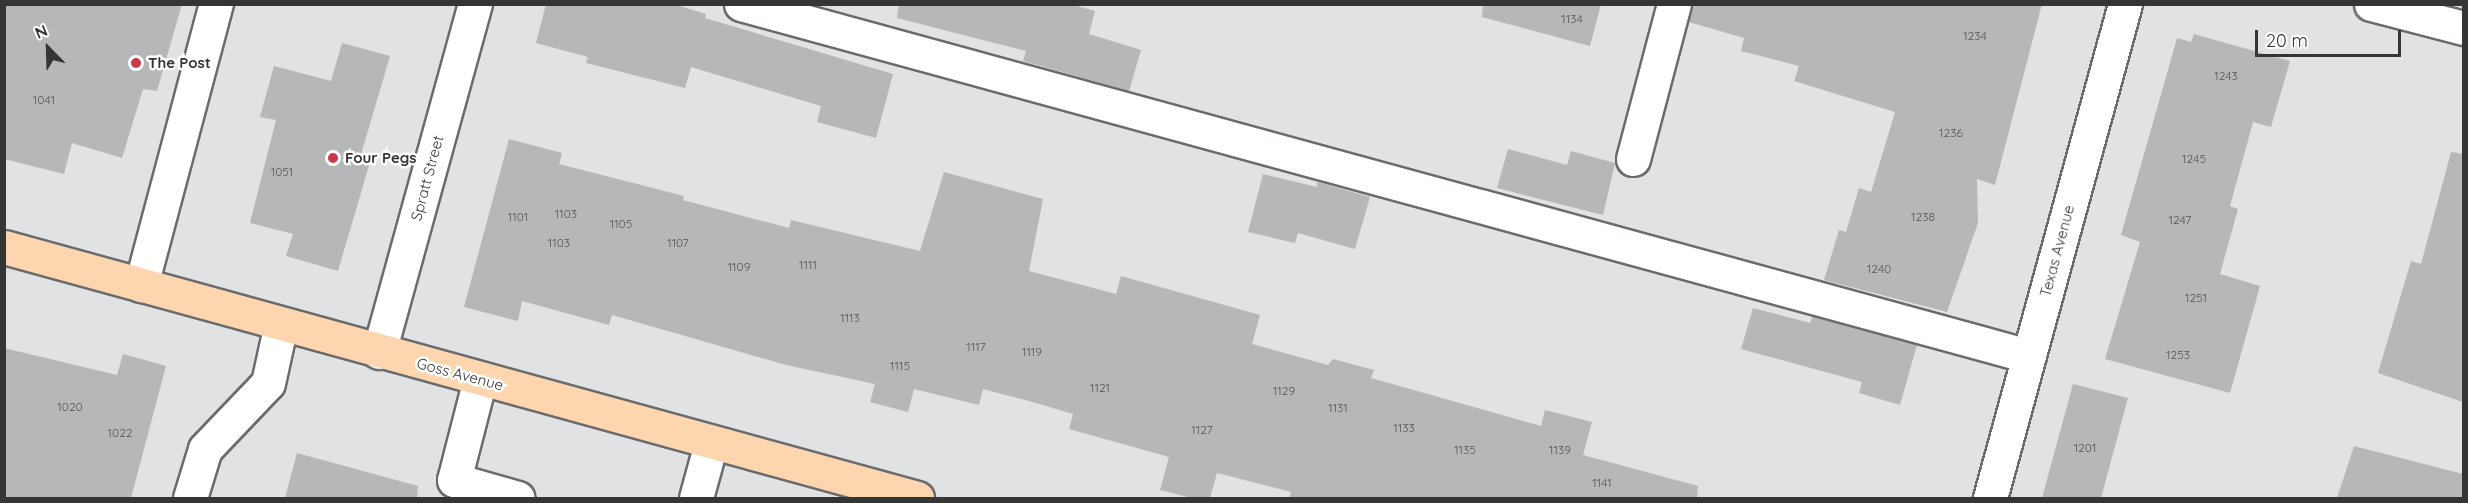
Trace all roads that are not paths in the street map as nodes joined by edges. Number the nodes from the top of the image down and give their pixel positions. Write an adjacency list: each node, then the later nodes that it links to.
1 (216, 4): 10 (street)
2 (475, 4): 12 (street, Spratt Street)
3 (741, 4): 13 (street)
4 (1674, 4): 8 (street)
5 (2125, 4): 13 (street, Texas Avenue)
6 (2371, 4): 7 (street)
7 (2463, 28)
8 (1633, 159)
9 (4, 247): 10 (main road, Goss Avenue)
10 (141, 285): 11 (main road, Goss Avenue)
11 (281, 324): 12 (main road, Goss Avenue); 16 (street)
12 (379, 352): 14 (main road, Goss Avenue)
13 (2029, 356): 20 (street, Texas Avenue)
14 (480, 379): 15 (main road, Goss Avenue); 17 (street)
15 (711, 443): 18 (street); 19 (main road, Goss Avenue)
16 (190, 498)
17 (518, 498)
18 (696, 498)
19 (917, 498)
20 (1990, 498)

